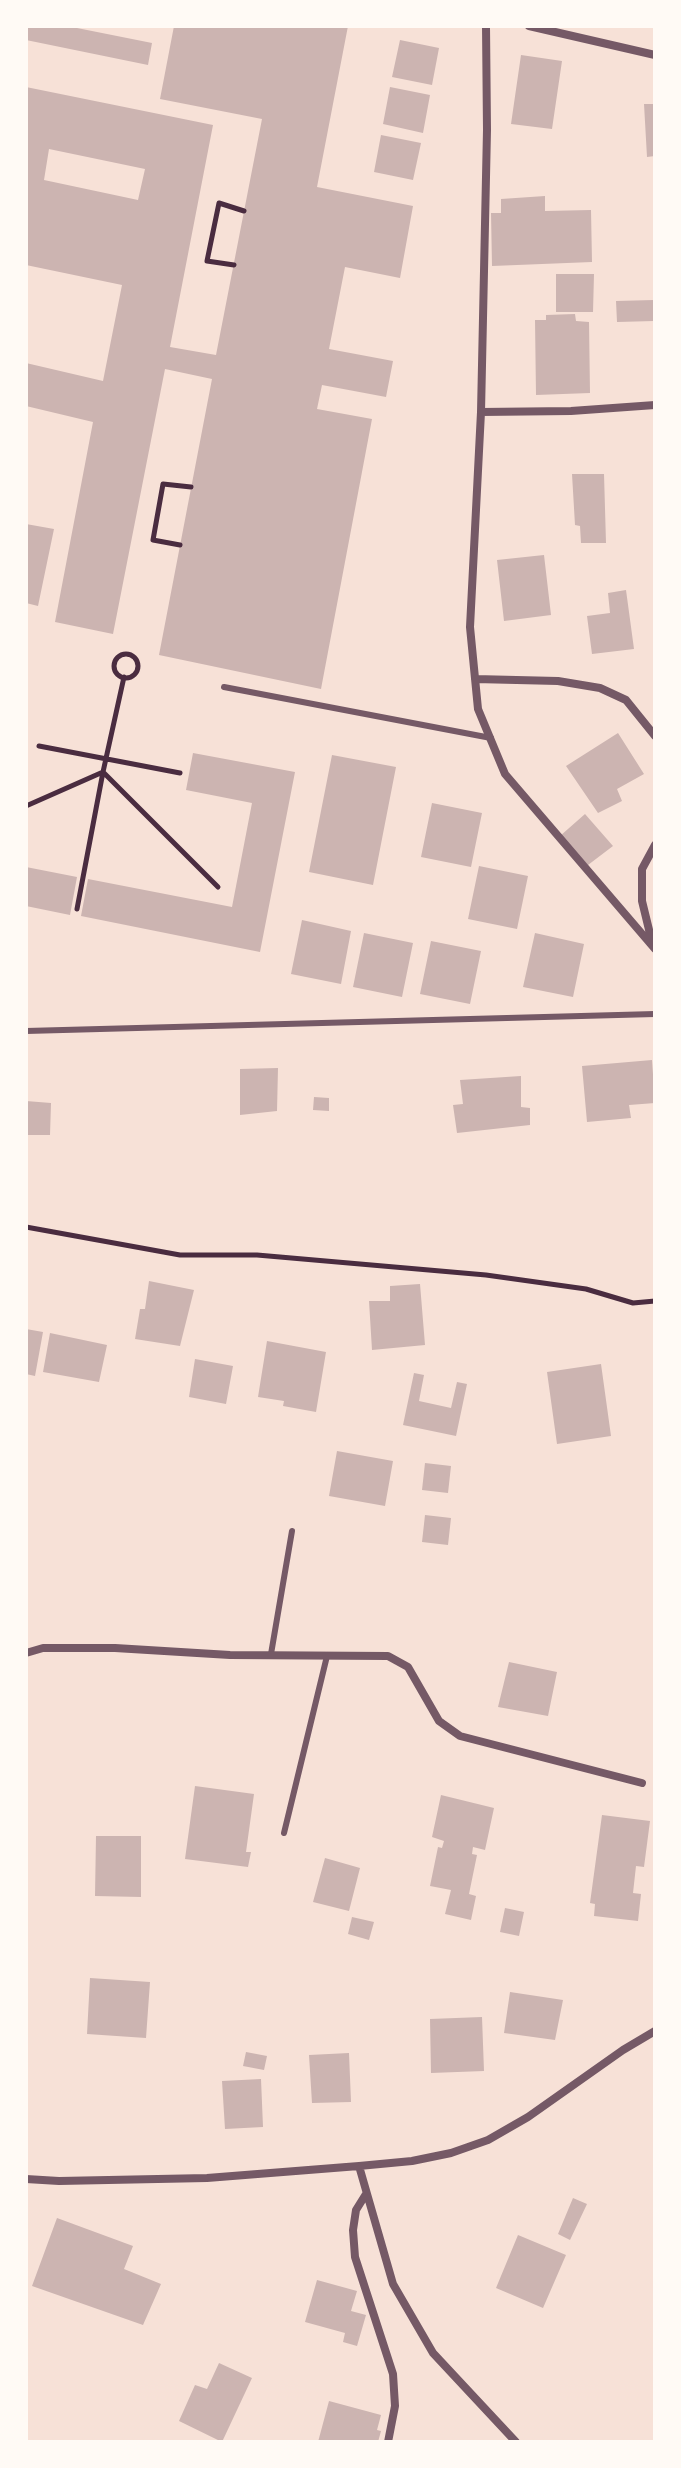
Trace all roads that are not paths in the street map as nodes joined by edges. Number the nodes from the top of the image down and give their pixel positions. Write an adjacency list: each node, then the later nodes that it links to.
1 (486, 26): 5 (street)
2 (529, 26): 3 (street)
3 (655, 55)
4 (655, 405): 5 (street)
5 (481, 412): 6 (street)
6 (475, 679): 8 (street); 9 (street)
7 (224, 687): 9 (lane)
8 (655, 736)
9 (491, 738): 11 (street)
10 (655, 845): 11 (street)
11 (654, 948)
12 (655, 1014): 13 (lane)
13 (26, 1031)
14 (292, 1531): 16 (lane)
15 (26, 1653): 16 (street)
16 (271, 1654): 17 (street)
17 (327, 1656): 18 (street); 19 (lane)
18 (642, 1783)
19 (284, 1833)
20 (655, 2031): 21 (street)
21 (359, 2166): 22 (street); 23 (street)
22 (26, 2179)
23 (366, 2194): 24 (street); 25 (street)
24 (388, 2442)
25 (516, 2442)

